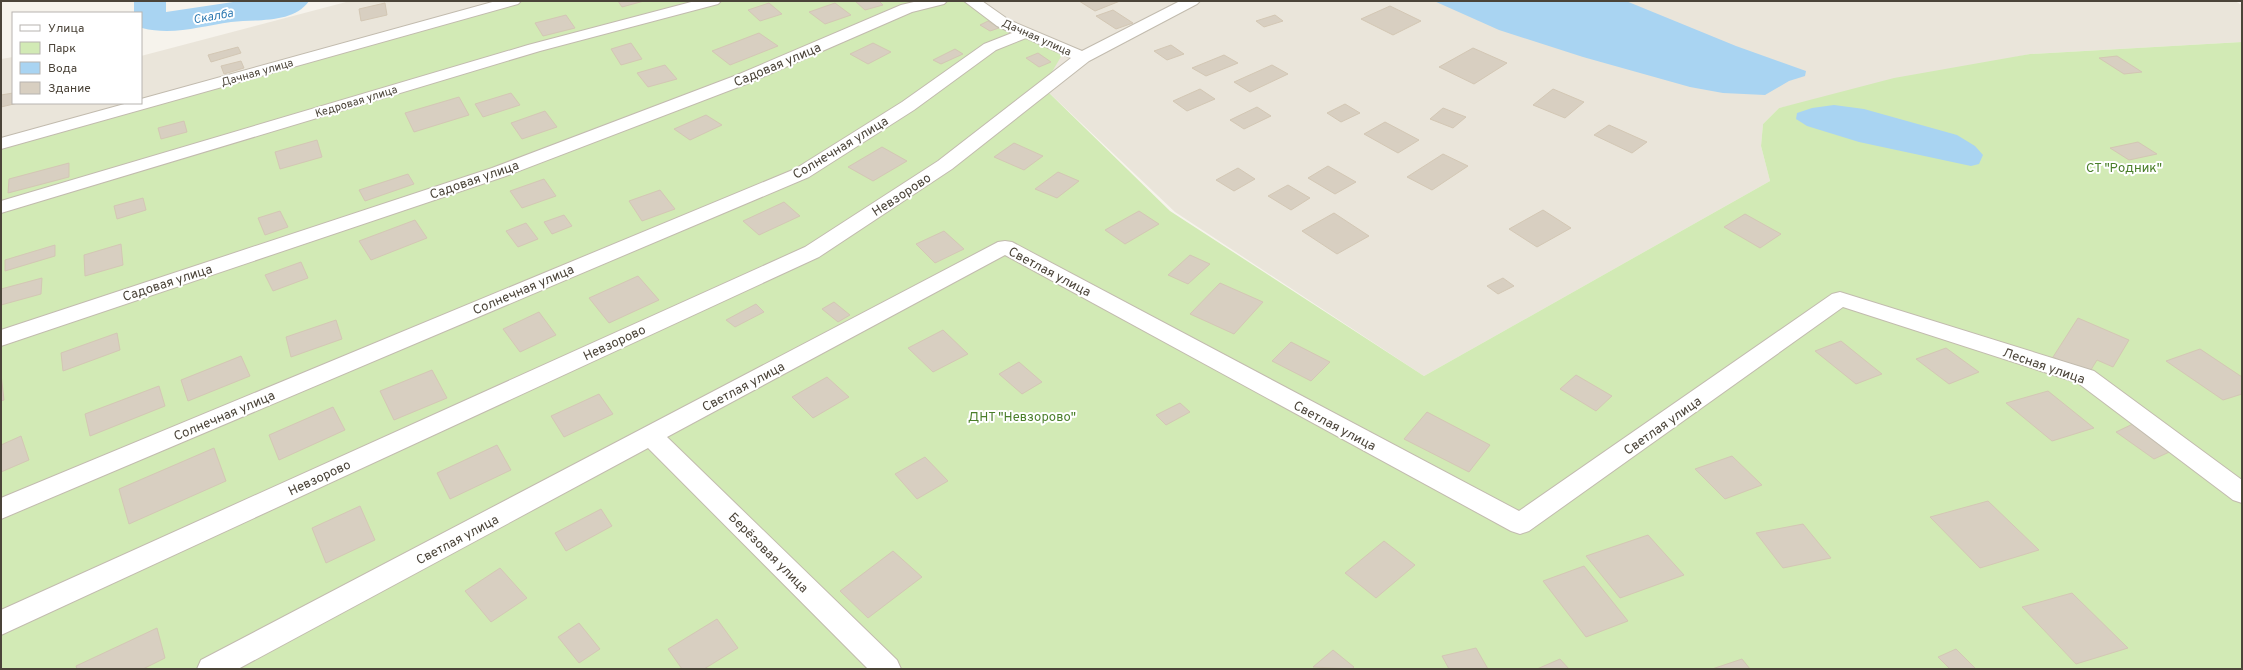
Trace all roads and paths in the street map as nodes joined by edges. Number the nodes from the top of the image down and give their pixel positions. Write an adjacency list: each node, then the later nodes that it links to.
1 (513, 1): 8 (street, Дачная улица)
2 (713, 1): 9 (street, Кедровая улица)
3 (939, 1): 11 (street, Садовая улица)
4 (972, 1): 6 (street, Дачная улица)
5 (1192, 1): 7 (street, Невзорово)
6 (1025, 32): 7 (street, Дачная улица); 14 (street, Солнечная улица)
7 (1083, 57): 15 (street, Невзорово)
8 (1, 144)
9 (1, 207)
10 (1840, 300): 12 (street, Светлая улица); 13 (street, Лесная улица)
11 (1, 338)
12 (650, 435): 16 (street, Светлая улица); 17 (street, Берёзовая улица)
13 (2242, 493)
14 (1, 509)
15 (1, 623)
16 (211, 669)
17 (887, 669)

